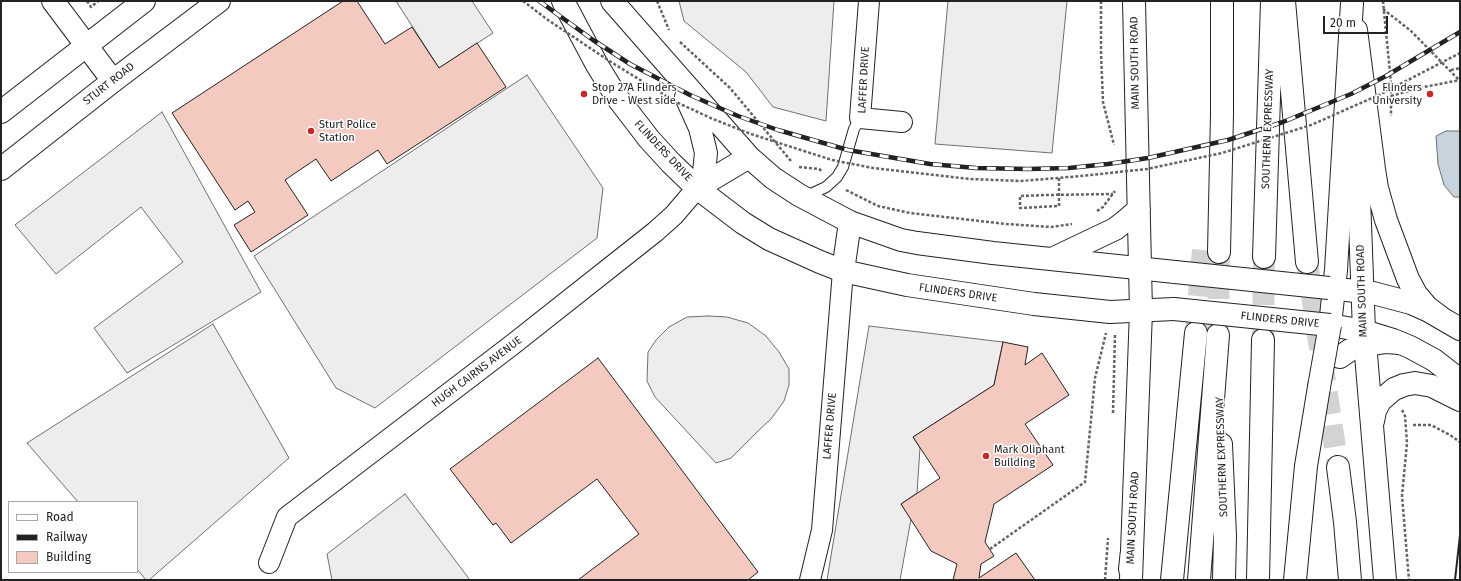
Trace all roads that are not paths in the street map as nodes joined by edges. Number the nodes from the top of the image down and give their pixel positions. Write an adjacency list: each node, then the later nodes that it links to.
1 (53, 1): 14 (main road)
2 (144, 1): 14 (main road)
3 (219, 1): 16 (main road, STURT ROAD)
4 (556, 1): 13 (main road)
5 (563, 1): 13 (main road, FLINDERS DRIVE)
6 (612, 1): 15 (main road, FLINDERS DRIVE)
7 (869, 1): 18 (street, LAFFER DRIVE)
8 (1134, 1): 24 (main road, MAIN SOUTH ROAD)
9 (1222, 1): 26 (main road)
10 (1272, 1): 27 (main road, SOUTHERN EXPRESSWAY)
11 (1284, 1): 29 (main road)
12 (1352, 2): 32 (main road, MAIN SOUTH ROAD); 33 (main road); 35 (main road)
13 (572, 21): 22 (main road, FLINDERS DRIVE)
14 (86, 46): 16 (main road); 17 (main road)
15 (675, 74): 20 (main road, FLINDERS DRIVE); 22 (main road)
16 (113, 81): 21 (main road, STURT ROAD)
17 (1, 112)
18 (860, 118): 19 (street, LAFFER DRIVE); 23 (lane)
19 (902, 122)
20 (749, 157): 22 (main road); 23 (main road, FLINDERS DRIVE)
21 (1, 169)
22 (697, 188): 31 (main road, FLINDERS DRIVE); 45 (street, HUGH CAIRNS AVENUE)
23 (799, 195): 25 (main road, FLINDERS DRIVE)
24 (1139, 209): 28 (main road); 30 (main road, MAIN SOUTH ROAD)
25 (850, 222): 28 (main road, FLINDERS DRIVE); 31 (main road)
26 (1211, 251)
27 (1264, 257)
28 (1052, 259): 30 (main road, FLINDERS DRIVE)
29 (1307, 262)
30 (1140, 268): 33 (main road, FLINDERS DRIVE, bridge); 34 (main road, MAIN SOUTH ROAD)
31 (843, 271): 34 (main road, FLINDERS DRIVE); 46 (street, LAFFER DRIVE)
32 (1362, 291): 33 (main road, FLINDERS DRIVE); 35 (main road, FLINDERS DRIVE); 38 (main road, MAIN SOUTH ROAD)
33 (1332, 307): 34 (main road, FLINDERS DRIVE, bridge); 38 (main road, FLINDERS DRIVE); 41 (main road, bridge)
34 (1141, 311): 47 (main road, MAIN SOUTH ROAD)
35 (1439, 316): 36 (main road, FLINDERS DRIVE)
36 (1460, 329)
37 (1196, 333): 48 (main road)
38 (1364, 338): 40 (main road); 41 (main road, bridge); 43 (main road, MAIN SOUTH ROAD)
39 (1263, 340): 51 (main road)
40 (1460, 380)
41 (1319, 387): 52 (main road)
42 (1460, 400): 43 (main road)
43 (1373, 429): 54 (main road, MAIN SOUTH ROAD)
44 (1338, 467): 53 (main road)
45 (269, 563)
46 (810, 580)
47 (1130, 580)
48 (1172, 580)
49 (1199, 580): 50 (main road, SOUTHERN EXPRESSWAY)
50 (1224, 580)
51 (1258, 580)
52 (1295, 580)
53 (1350, 580)
54 (1385, 580)

